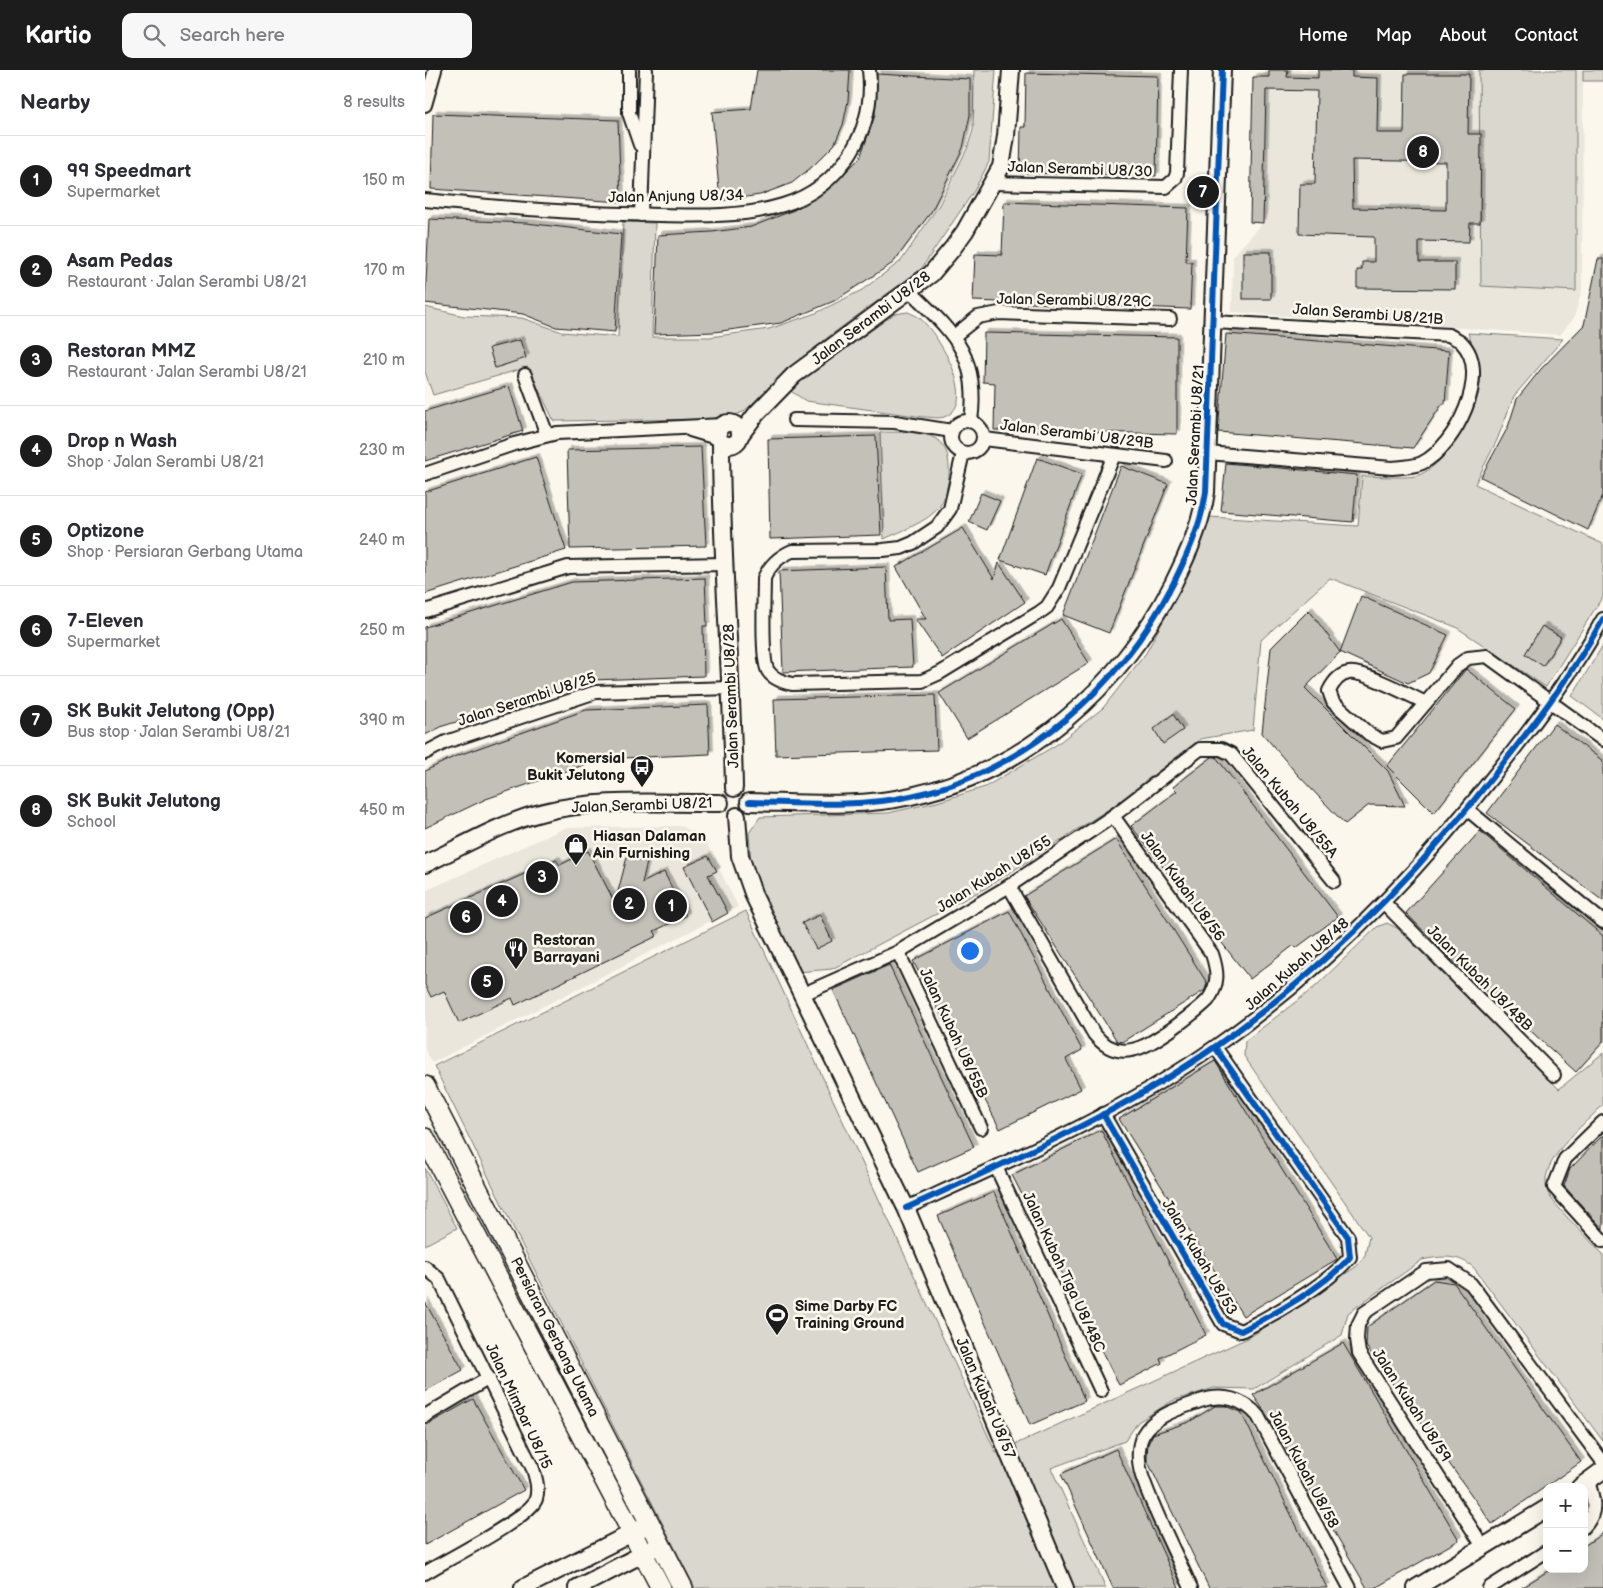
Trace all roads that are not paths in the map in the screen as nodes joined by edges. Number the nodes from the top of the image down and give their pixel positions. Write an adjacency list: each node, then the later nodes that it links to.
1 (435, 70): 8 (street)
2 (629, 70): 9 (street)
3 (646, 70): 9 (street)
4 (869, 70): 12 (street, Jalan Anjung U8/34)
5 (1011, 70): 10 (street, Jalan Serambi U8/28)
6 (1181, 70): 10 (street, Jalan Serambi U8/30)
7 (1222, 70): 15 (street, Jalan Serambi U8/21)
8 (425, 105)
9 (642, 152): 12 (street)
10 (992, 183): 13 (street, Jalan Serambi U8/28)
11 (425, 200): 12 (street, Jalan Anjung U8/34)
12 (641, 215)
13 (909, 290): 16 (street); 22 (street, Jalan Serambi U8/28)
14 (1170, 319): 16 (street, Jalan Serambi U8/29C)
15 (1213, 322): 25 (street, Jalan Serambi U8/21); 25 (street, Jalan Serambi U8/21B)
16 (953, 336): 19 (street)
17 (525, 375): 21 (street)
18 (794, 420): 20 (street)
19 (971, 421): 20 (street); 23 (street)
20 (952, 431): 24 (street)
21 (547, 435): 22 (street); 28 (street)
22 (729, 435): 29 (street, Jalan Serambi U8/28)
23 (984, 439): 24 (street); 26 (street, Jalan Serambi U8/29B)
24 (963, 453): 26 (street)
25 (1207, 453): 39 (street, Jalan Serambi U8/21)
26 (1114, 455): 27 (street, Jalan Serambi U8/29B)
27 (1166, 462)
28 (425, 474)
29 (724, 564): 30 (street); 32 (street, Jalan Serambi U8/28)
30 (425, 610)
31 (1603, 619): 34 (street, Jalan Kubah U8/48)
32 (732, 688): 36 (street, Jalan Serambi U8/25); 38 (street, Jalan Serambi U8/28)
33 (1426, 703): 33 (street); 34 (street)
34 (1551, 703): 35 (street); 41 (street, Jalan Kubah U8/48)
35 (1603, 740)
36 (425, 754)
37 (1189, 755): 43 (street, Jalan Kubah U8/55); 45 (street, Jalan Kubah U8/55A)
38 (734, 788): 39 (street); 40 (street)
39 (749, 802): 42 (street)
40 (720, 803): 42 (street); 44 (street, Jalan Serambi U8/21)
41 (1468, 810): 47 (street, Jalan Kubah U8/48); 48 (street)
42 (737, 816): 50 (street, Jalan Kubah U8/57)
43 (1113, 816): 46 (street, Jalan Kubah U8/55); 46 (street, Jalan Kubah U8/56)
44 (425, 864)
45 (1334, 881)
46 (1009, 886): 49 (street, Jalan Kubah U8/55)
47 (1384, 903): 51 (street, Jalan Kubah U8/48); 52 (street, Jalan Kubah U8/48B)
48 (1603, 922)
49 (898, 952): 50 (street, Jalan Kubah U8/55); 56 (street, Jalan Kubah U8/55B)
50 (801, 995): 59 (street, Jalan Kubah U8/57)
51 (1215, 1046): 54 (street, Jalan Kubah U8/48); 54 (street, Jalan Kubah U8/53)
52 (1554, 1075)
53 (425, 1086): 71 (main road, Persiaran Gerbang Utama)
54 (1103, 1114): 58 (street, Jalan Kubah U8/48)
55 (1603, 1122): 60 (street)
56 (981, 1128)
57 (425, 1138): 72 (main road, Persiaran Gerbang Utama)
58 (996, 1167): 59 (street, Jalan Kubah U8/48); 63 (street, Jalan Kubah Tiga U8/48C)
59 (906, 1208): 82 (street, Jalan Kubah U8/57)
60 (1603, 1241)
61 (425, 1267): 62 (street, Jalan Mimbar U8/15)
62 (489, 1378): 64 (street); 77 (street, Jalan Mimbar U8/15)
63 (1101, 1391)
64 (425, 1416)
65 (1603, 1462): 74 (street, Jalan Kubah U8/59)
66 (1603, 1470): 67 (street)
67 (1585, 1483)
68 (1588, 1490): 70 (street)
69 (1543, 1511): 74 (street)
70 (1588, 1520)
71 (650, 1524): 72 (street); 73 (main road, Persiaran Gerbang Utama)
72 (632, 1533): 75 (main road, Persiaran Gerbang Utama); 78 (street)
73 (660, 1545): 75 (street); 81 (main road, Persiaran Gerbang Utama)
74 (1484, 1548): 85 (street)
75 (643, 1554): 79 (street); 80 (main road, Persiaran Gerbang Utama)
76 (1543, 1554): 86 (street)
77 (425, 1573)
78 (523, 1588)
79 (577, 1588)
80 (661, 1588)
81 (683, 1588)
82 (1065, 1588)
83 (1191, 1588): 84 (street, Jalan Kubah U8/58)
84 (1349, 1588)
85 (1416, 1588)
86 (1489, 1588)

